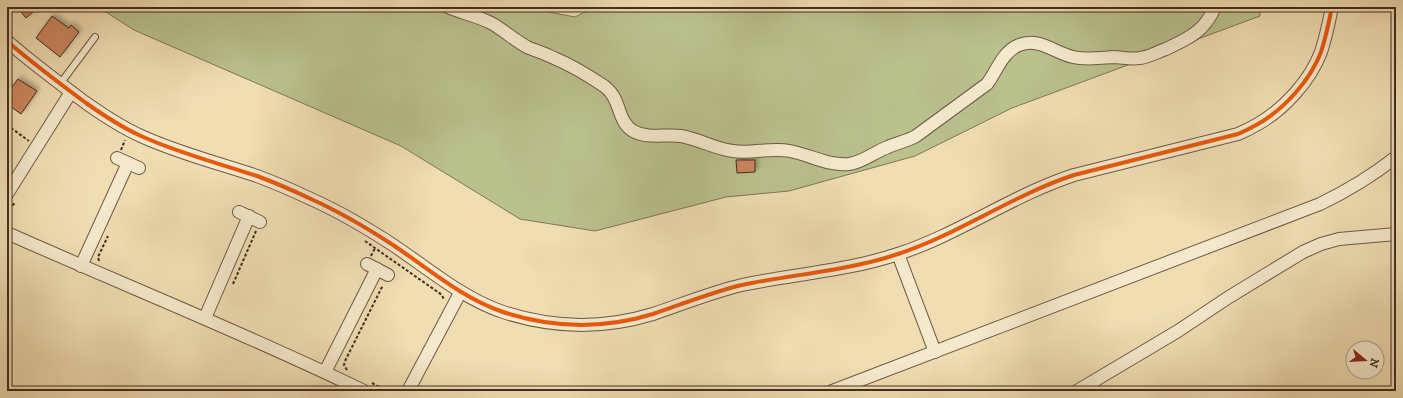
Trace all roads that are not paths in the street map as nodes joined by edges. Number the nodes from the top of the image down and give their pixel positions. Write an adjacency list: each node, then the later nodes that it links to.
1 (448, 7): 2 (street)
2 (1214, 7)
3 (1332, 7): 14 (street)
4 (95, 37): 6 (lane)
5 (7, 41): 6 (street)
6 (60, 84): 7 (street)
7 (71, 92): 10 (street); 17 (street)
8 (1396, 157): 19 (street)
9 (128, 163): 15 (street)
10 (11, 198)
11 (260, 222): 18 (street)
12 (7, 233): 15 (street)
13 (1396, 234): 24 (street)
14 (898, 254): 17 (street); 19 (street)
15 (81, 266): 18 (street)
16 (377, 269): 20 (street)
17 (460, 293): 22 (street)
18 (205, 318): 20 (street)
19 (936, 352): 23 (street)
20 (325, 372): 21 (street)
21 (366, 386)
22 (408, 391)
23 (832, 391)
24 (1077, 391)

